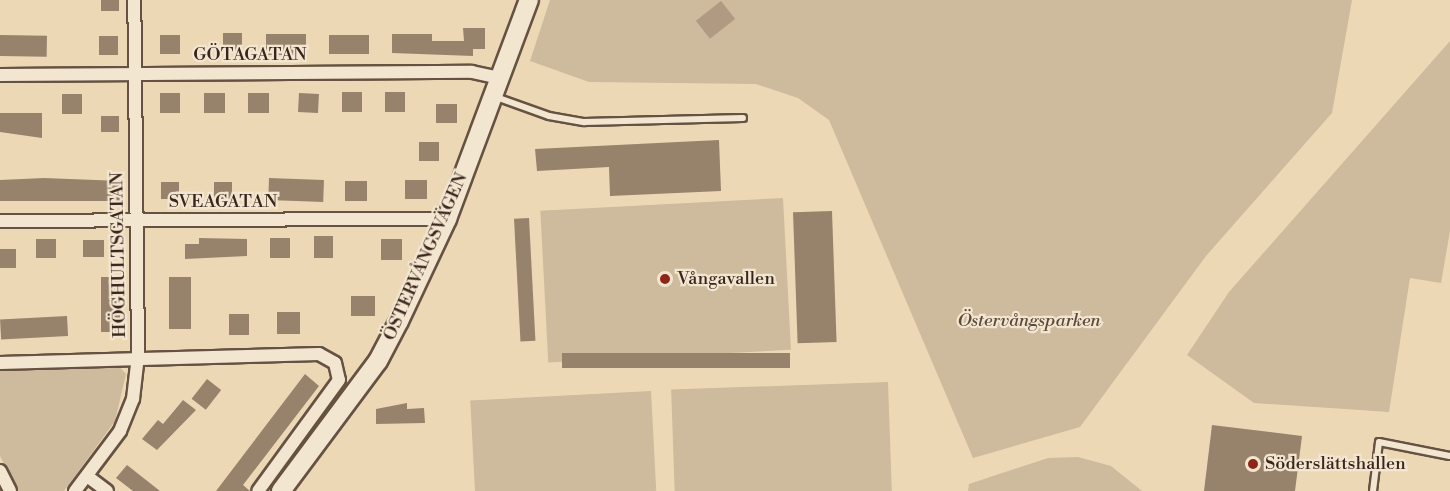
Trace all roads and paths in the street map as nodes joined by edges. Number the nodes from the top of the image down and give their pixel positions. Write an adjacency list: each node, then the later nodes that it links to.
1 (134, 0): 3 (street, HÖGHULTSGATAN)
2 (529, 0): 5 (street, ÖSTERVÅNGSVÄGEN)
3 (135, 74): 4 (street, GÖTAGATAN); 5 (street, GÖTAGATAN); 8 (street, HÖGHULTSGATAN)
4 (0, 75)
5 (496, 87): 6 (lane); 7 (street, ÖSTERVÅNGSVÄGEN)
6 (743, 118)
7 (447, 219): 8 (street, SVEAGATAN); 19 (street, ÖSTERVÅNGSVÄGEN)
8 (137, 221): 9 (street, SVEAGATAN); 10 (street, HÖGHULTSGATAN)
9 (0, 222)
10 (138, 357): 11 (street); 14 (street, HÖGHULTSGATAN); 18 (street)
11 (0, 363)
12 (1450, 456): 20 (lane)
13 (0, 471): 15 (street)
14 (87, 476): 16 (street, HÖGHULTSGATAN); 17 (street)
15 (10, 491)
16 (75, 491)
17 (107, 491)
18 (258, 491)
19 (281, 491)
20 (1373, 491)

